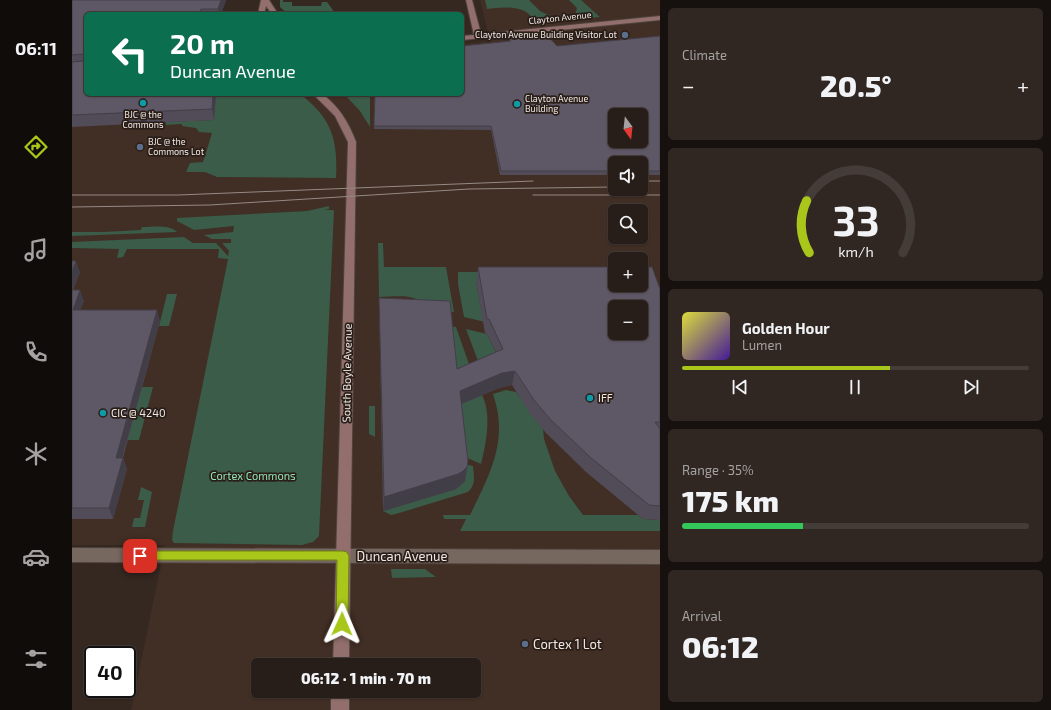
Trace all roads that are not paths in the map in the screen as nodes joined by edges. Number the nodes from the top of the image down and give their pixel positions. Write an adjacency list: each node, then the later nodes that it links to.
1 (265, 0): 3 (street); 4 (street)
2 (469, 0): 6 (street)
3 (262, 12)
4 (274, 12)
5 (660, 18): 6 (street, Clayton Avenue)
6 (478, 37): 7 (street, Clayton Avenue)
7 (464, 38)
8 (320, 96): 10 (street, South Boyle Avenue)
9 (330, 96): 10 (street)
10 (333, 106): 12 (street, South Boyle Avenue)
11 (72, 556): 12 (street, Duncan Avenue)
12 (343, 556): 13 (street, Duncan Avenue); 14 (street, South Boyle Avenue)
13 (660, 557)
14 (341, 658)
15 (340, 698): 16 (street)
16 (340, 710)

